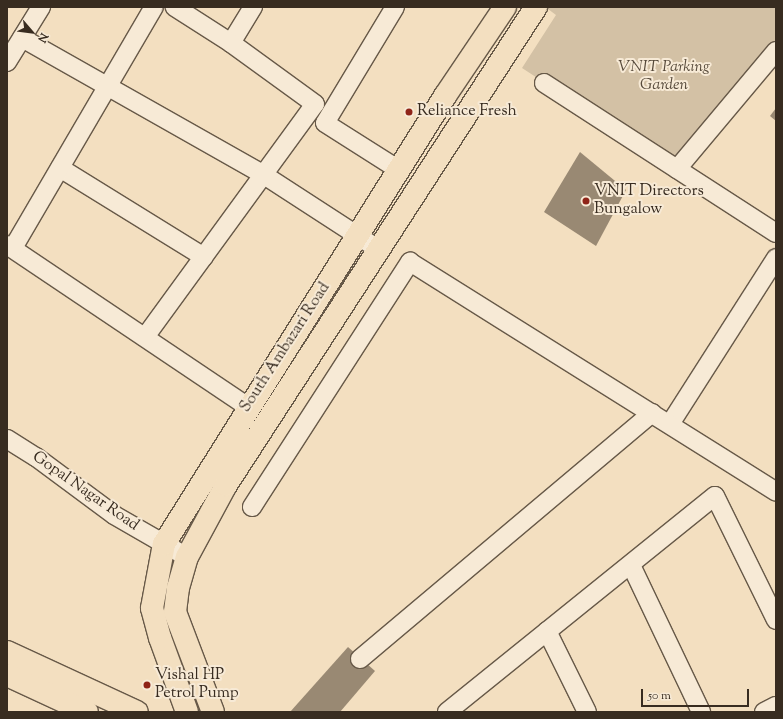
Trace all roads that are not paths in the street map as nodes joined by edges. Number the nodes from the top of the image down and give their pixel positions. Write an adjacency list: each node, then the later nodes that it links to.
1 (41, 7): 8 (street)
2 (154, 7): 13 (street)
3 (175, 7): 9 (street)
4 (253, 7): 9 (street)
5 (396, 7): 16 (street)
6 (505, 7): 16 (main road, South Ambazari Road)
7 (536, 7): 21 (main road)
8 (22, 38): 11 (street); 13 (street)
9 (231, 43): 17 (street)
10 (776, 51): 15 (street)
11 (7, 62)
12 (544, 83): 15 (street)
13 (108, 87): 14 (street); 17 (street)
14 (60, 168): 20 (street); 22 (street)
15 (677, 169): 18 (street)
16 (399, 170): 19 (main road, South Ambazari Road)
17 (264, 175): 19 (street); 22 (street)
18 (776, 234)
19 (358, 236): 21 (street); 25 (main road, South Ambazari Road)
20 (10, 246): 24 (street)
21 (378, 249): 32 (main road)
22 (204, 257): 24 (street)
23 (776, 258): 27 (street)
24 (145, 337): 25 (street)
25 (248, 407): 31 (main road, South Ambazari Road)
26 (652, 413): 27 (street); 30 (street); 37 (street)
27 (670, 424): 29 (street)
28 (7, 439): 31 (street, Gopal Nagar Road)
29 (776, 492)
30 (252, 507)
31 (164, 544): 32 (street, Gopal Nagar Road); 43 (main road, South Ambazari Road)
32 (187, 557): 44 (main road)
33 (630, 565): 34 (street); 35 (street); 46 (street)
34 (776, 620)
35 (547, 631): 40 (street); 45 (street)
36 (7, 652): 42 (main road)
37 (360, 659)
38 (7, 675): 41 (main road)
39 (776, 706): 47 (street)
40 (451, 711)
41 (88, 712)
42 (137, 712)
43 (187, 712)
44 (213, 712)
45 (587, 712)
46 (701, 712)
47 (764, 712)

